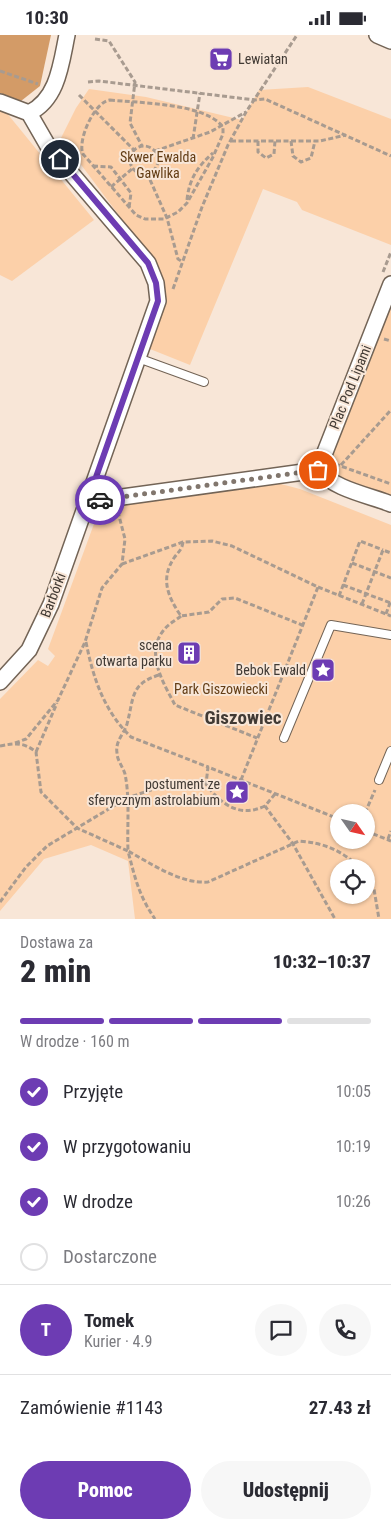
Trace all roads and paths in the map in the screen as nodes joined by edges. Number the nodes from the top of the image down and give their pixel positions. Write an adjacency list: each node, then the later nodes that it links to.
1 (68, 35): 18 (street)
2 (297, 35): 12 (path)
3 (377, 35): 5 (street)
4 (95, 39): 9 (path)
5 (391, 41)
6 (0, 71): 8 (path)
7 (88, 82): 9 (path)
8 (38, 83)
9 (135, 85): 10 (path); 14 (path)
10 (200, 93): 12 (path); 15 (path)
11 (79, 95): 16 (path)
12 (254, 100): 17 (path); 20 (path)
13 (0, 102): 18 (street)
14 (132, 103): 15 (path); 16 (path); 27 (path)
15 (197, 111): 19 (path); 21 (path)
16 (95, 112): 28 (path); 32 (path)
17 (246, 112): 19 (path); 22 (path)
18 (29, 113): 42 (street, Barbórki)
19 (222, 125): 21 (path); 30 (path)
20 (346, 135): 26 (path); 31 (path)
21 (193, 139): 29 (path)
22 (231, 141): 23 (path); 40 (path)
23 (258, 141): 24 (path); 24 (path)
24 (275, 141): 25 (path)
25 (292, 141): 26 (path); 26 (path)
26 (314, 141)
27 (142, 146): 28 (path); 29 (path)
28 (134, 150): 33 (path)
29 (154, 151): 34 (path)
30 (216, 151): 37 (path); 37 (path)
31 (391, 156)
32 (93, 166): 35 (path); 36 (path)
33 (133, 168): 34 (path); 35 (path)
34 (147, 173): 39 (path)
35 (120, 179): 36 (path); 38 (path)
36 (111, 187): 38 (path)
37 (187, 203): 39 (path)
38 (129, 208): 39 (path)
39 (167, 218): 40 (path)
40 (183, 261): 42 (path)
41 (391, 284): 48 (street, Plac Pod Lipami)
42 (158, 301): 45 (street, Barbórki)
43 (384, 330): 44 (path)
44 (378, 345)
45 (138, 358): 46 (lane); 51 (street, Barbórki)
46 (204, 383)
47 (391, 410): 49 (path)
48 (324, 466): 49 (path); 52 (street); 53 (street)
49 (341, 466): 50 (path)
50 (391, 484)
51 (89, 497): 52 (street); 74 (street, Barbórki)
52 (115, 498): 57 (path)
53 (391, 504)
54 (183, 542): 57 (path); 62 (path); 68 (path)
55 (383, 550): 56 (path); 58 (path); 59 (path)
56 (391, 553)
57 (122, 563): 72 (path)
58 (352, 563): 59 (path); 61 (path)
59 (374, 572): 60 (path); 63 (path)
60 (391, 579)
61 (343, 585): 63 (path); 64 (path)
62 (318, 587): 64 (path); 70 (path)
63 (366, 594): 65 (path); 66 (path)
64 (339, 595): 66 (path)
65 (391, 602): 67 (path)
66 (362, 604): 67 (path)
67 (386, 614): 69 (path)
68 (181, 616): 70 (path); 73 (path)
69 (391, 616)
70 (302, 625): 77 (path)
71 (391, 635): 78 (lane)
72 (86, 642): 75 (path); 76 (path)
73 (160, 675): 76 (path); 77 (path)
74 (0, 682)
75 (58, 700): 79 (path); 81 (path)
76 (124, 730): 83 (path); 88 (path)
77 (257, 738): 84 (path)
78 (284, 738)
79 (15, 743): 80 (path); 81 (path)
80 (0, 746)
81 (36, 751): 92 (path)
82 (391, 751): 85 (lane)
83 (208, 767): 84 (path); 86 (path)
84 (241, 780): 87 (path)
85 (379, 780): 89 (path)
86 (206, 784): 88 (path); 90 (path)
87 (275, 794): 90 (path); 91 (path)
88 (127, 798): 92 (path); 97 (path)
89 (369, 804)
90 (265, 806): 96 (path)
91 (330, 815)
92 (77, 828): 97 (path); 100 (path)
93 (391, 831): 95 (path)
94 (375, 835): 95 (path)
95 (389, 840)
96 (293, 844): 97 (path); 98 (path); 102 (path)
97 (128, 851): 101 (path)
98 (349, 859)
99 (375, 895): 103 (path)
100 (0, 902)
101 (156, 919)
102 (335, 919)
103 (379, 919)

